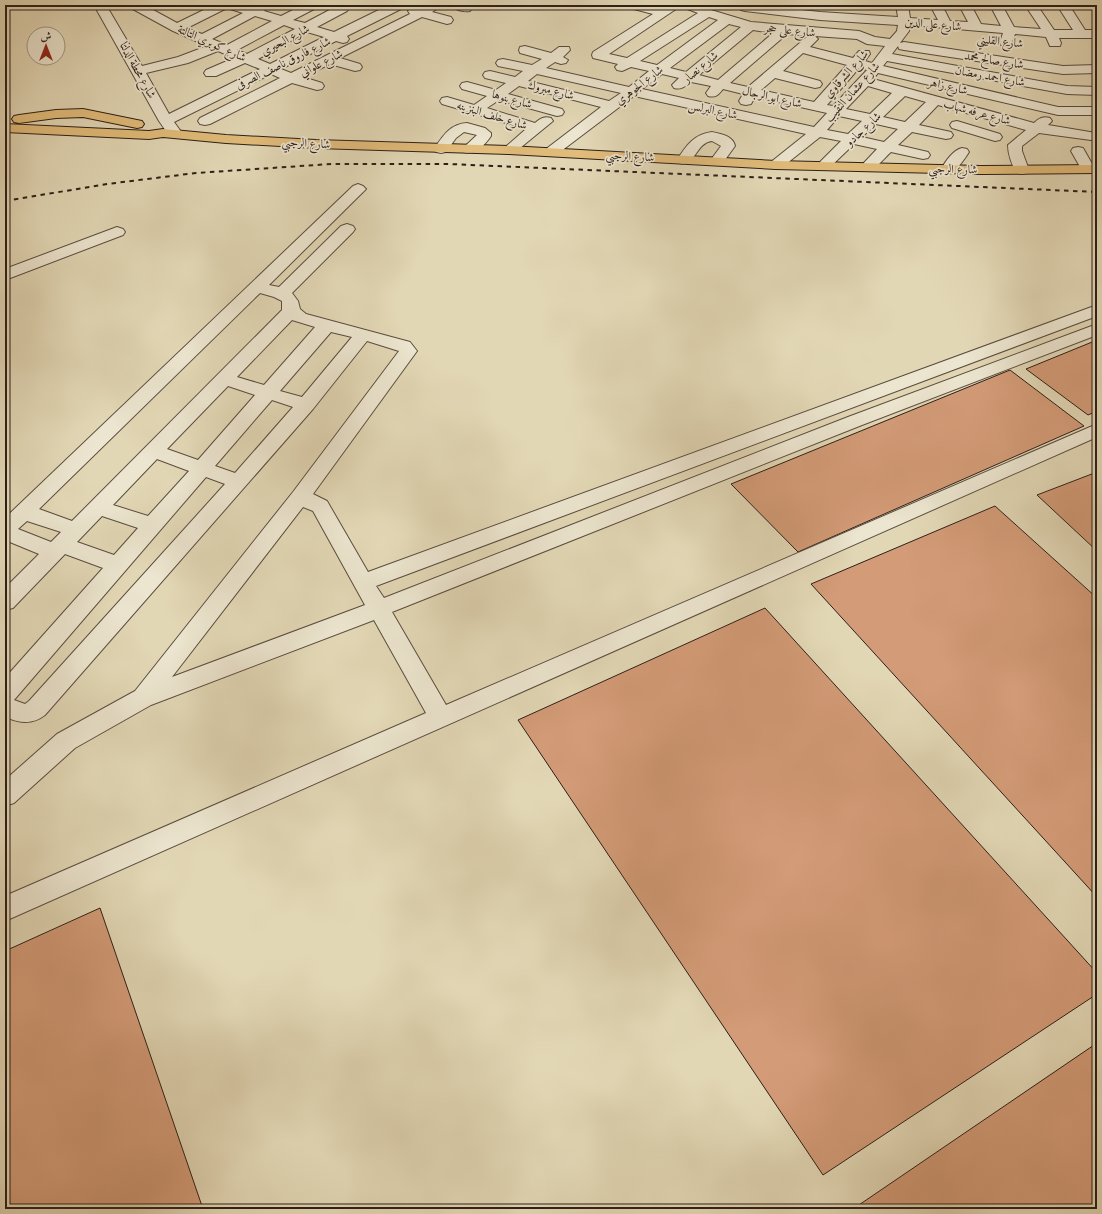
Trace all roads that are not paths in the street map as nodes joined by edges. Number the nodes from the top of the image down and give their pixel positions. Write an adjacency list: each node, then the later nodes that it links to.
1 (100, 5): 36 (street, شارع محطة الدلتا)
2 (135, 5): 25 (street, شارع كوبري التالتة)
3 (223, 5): 37 (street)
4 (231, 5): 24 (street)
5 (268, 5): 24 (street)
6 (312, 5): 32 (street)
7 (397, 5): 26 (street); 29 (street, شارع فاروق ناصف الصرفى)
8 (437, 5): 26 (street, شارع علواني)
9 (634, 5): 27 (street)
10 (676, 5): 27 (street)
11 (689, 5): 28 (street, شارع على حجر)
12 (720, 5): 28 (street)
13 (902, 5): 34 (street)
14 (936, 5): 44 (street)
15 (965, 5): 39 (street)
16 (996, 5): 47 (street)
17 (1032, 5): 52 (street)
18 (1063, 5): 45 (street)
19 (745, 7): 21 (street, شارع على الدين)
20 (163, 8): 25 (street)
21 (772, 8): 23 (street, شارع على الدين); 33 (street)
22 (346, 9): 29 (street); 38 (street, شارع البحيري)
23 (840, 11): 34 (street, شارع على الدين); 42 (street)
24 (254, 12): 32 (street); 49 (street)
25 (150, 13): 36 (street); 37 (street, شارع كوبري التالتة)
26 (421, 13): 31 (street); 35 (street, شارع علواني)
27 (663, 13): 70 (street, شارع ابو الرجال)
28 (708, 13): 30 (street, شارع على حجر); 70 (street)
29 (373, 18): 48 (street, شارع فاروق ناصف الصرفى)
30 (727, 19): 33 (street, شارع على حجر); 79 (street, شارع الجوهري)
31 (447, 20)
32 (283, 21): 38 (street); 56 (street)
33 (756, 26): 40 (street, شارع على حجر); 87 (street, شارع نصار)
34 (904, 26): 44 (street, شارع القليني); 54 (street, شارع عثمان النقيب)
35 (392, 27): 41 (street); 53 (street, شارع علواني)
36 (115, 28): 82 (street, شارع محطة الدلتا)
37 (177, 28): 49 (street, شارع كوبري التالتة)
38 (307, 28): 48 (street); 63 (street, شارع البحيري)
39 (977, 28): 44 (street, شارع على الدين); 47 (street, شارع على الدين)
40 (784, 30): 46 (street, شارع على حجر); 94 (street)
41 (411, 33)
42 (837, 34): 46 (street, شارع على حجر); 50 (street, شارع على حجر)
43 (1097, 34): 45 (street)
44 (945, 35): 47 (street, شارع القليني); 54 (street, شارع صالح محمد); 67 (street, شارع صالح محمد); 74 (street)
45 (1082, 35): 52 (street)
46 (816, 36): 55 (street); 57 (street)
47 (1008, 36): 52 (street, شارع القليني); 67 (street)
48 (336, 37): 53 (street); 77 (street, شارع فاروق ناصف الصرفى)
49 (202, 39): 56 (street, شارع كوبري التالتة)
50 (876, 41): 54 (street, شارع على حجر); 71 (street, شارع الشرقاوي)
51 (187, 43): 61 (street)
52 (1057, 43)
53 (359, 44): 58 (street); 65 (street, شارع علواني)
54 (893, 44): 62 (street, شارع عثمان النقيب)
55 (843, 46)
56 (222, 48): 61 (street); 63 (street, شارع كوبري التالتة)
57 (801, 49): 68 (street); 71 (street, شارع زاهر)
58 (378, 50)
59 (525, 50): 64 (street)
60 (564, 50): 64 (street)
61 (202, 53): 82 (street)
62 (883, 57): 74 (street, شارع احمد رمضان); 76 (street, شارع عثمان النقيب)
63 (246, 58): 77 (street, شارع كوبري التالتة); 83 (street, شارع البحيري)
64 (552, 58): 72 (street); 78 (street)
65 (329, 59): 75 (street); 89 (street, شارع علواني)
66 (1088, 59): 81 (street)
67 (998, 60): 80 (street, شارع صالح محمد); 88 (street)
68 (787, 62): 73 (street); 84 (street)
69 (503, 63): 78 (street, شارع البرلس)
70 (628, 63): 79 (street, شارع ابو الرجال); 85 (street)
71 (856, 63): 76 (street, شارع زاهر); 112 (street, شارع الشرقاوي)
72 (574, 64)
73 (800, 65)
74 (928, 65): 88 (street, شارع احمد رمضان); 90 (street)
75 (355, 67)
76 (875, 68): 90 (street, شارع زاهر); 91 (street, شارع عثمان النقيب)
77 (270, 69): 89 (street, شارع كوبري التالتة); 108 (street, شارع فاروق ناصف الصرفى)
78 (534, 70): 92 (street); 98 (street, شارع البرلس)
79 (658, 70): 87 (street, شارع ابو الرجال); 98 (street, شارع الجوهري)
80 (1063, 70): 81 (street, شارع صالح محمد); 97 (street)
81 (1097, 70)
82 (139, 71): 130 (street, شارع محطة الدلتا)
83 (211, 72)
84 (773, 73): 93 (street); 100 (street)
85 (612, 74)
86 (490, 75): 92 (street, شارع مبروك)
87 (687, 77): 94 (street, شارع ابو الرجال); 105 (street, شارع نصار)
88 (991, 77): 97 (street, شارع احمد رمضان); 102 (street)
89 (291, 78): 95 (street, شارع كوبري التالتة); 113 (street, شارع علواني)
90 (919, 79): 102 (street, شارع زاهر)
91 (864, 81): 101 (street, شارع عرفه شهاب); 118 (street, شارع عثمان النقيب)
92 (516, 82): 103 (street); 104 (street, شارع مبروك)
93 (815, 84)
94 (720, 85): 100 (street, شارع ابو الرجال); 111 (street)
95 (317, 86)
96 (467, 86): 103 (street, شارع بنوها)
97 (1067, 90): 99 (street, شارع احمد رمضان); 119 (street)
98 (631, 91): 105 (street, شارع البرلس); 110 (street, شارع الجوهري)
99 (1097, 91)
100 (751, 92): 106 (street, شارع ابو الرجال); 123 (street)
101 (902, 92): 107 (street, شارع عرفه شهاب); 122 (street, شارع جادو)
102 (982, 94): 115 (street); 119 (street, شارع زاهر)
103 (497, 95): 114 (street); 120 (street, شارع بنوها)
104 (577, 97): 110 (street, شارع مبروك); 120 (street)
105 (665, 99): 111 (street, شارع البرلس); 117 (street, شارع نصار)
106 (785, 100): 112 (street, شارع ابو الرجال); 125 (street)
107 (936, 100): 115 (street, شارع عرفه شهاب); 127 (street)
108 (207, 101): 113 (street); 130 (street, شارع فاروق ناصف الصرفى)
109 (447, 101): 114 (street, شارع خلف البنزينه)
110 (612, 106): 141 (street, شارع الجوهري)
111 (701, 107): 121 (street); 123 (street, شارع البرلس)
112 (817, 107): 118 (street, شارع ابو الرجال)
113 (230, 109): 124 (street, شارع علواني)
114 (475, 110): 128 (street, شارع خلف البنزينه)
115 (972, 110): 129 (street, شارع عرفه شهاب); 131 (street)
116 (1097, 110): 119 (street, شارع زاهر)
117 (653, 111)
118 (836, 111): 122 (street, شارع ابو الرجال); 132 (street, شارع عثمان النقيب)
119 (1058, 111): 129 (street)
120 (558, 112): 128 (street)
121 (691, 118)
122 (873, 119): 127 (street, شارع ابو الرجال); 135 (street, شارع جادو)
123 (734, 120): 125 (street, شارع البرلس)
124 (205, 121)
125 (766, 121): 132 (street, شارع البرلس)
126 (7, 124): 130 (main road, شارع الرجبي)
127 (909, 126): 131 (street, شارع ابو الرجال); 136 (street)
128 (537, 128): 139 (street)
129 (1036, 128): 133 (street, شارع عرفه شهاب); 152 (street)
130 (168, 130): 137 (main road, شارع الرجبي)
131 (952, 130): 134 (street, شارع ابو الرجال); 143 (street)
132 (816, 132): 135 (street, شارع البرلس); 146 (street, شارع عثمان النقيب)
133 (1091, 136)
134 (995, 137)
135 (851, 139): 136 (street, شارع البرلس); 147 (street, شارع جادو)
136 (888, 147): 143 (street, شارع البرلس); 148 (street)
137 (441, 149): 138 (main road, شارع الرجبي); 138 (street)
138 (469, 149): 139 (main road, شارع الرجبي)
139 (509, 150): 141 (main road, شارع الرجبي)
140 (1078, 151): 151 (street)
141 (550, 152): 144 (main road, شارع الرجبي)
142 (962, 152): 150 (street)
143 (923, 155): 149 (street)
144 (684, 160): 145 (main road, شارع الرجبي); 145 (street)
145 (717, 161): 146 (main road, شارع الرجبي)
146 (776, 165): 147 (main road, شارع الرجبي)
147 (823, 166): 148 (main road, شارع الرجبي)
148 (867, 167): 149 (main road, شارع الرجبي)
149 (908, 168): 150 (main road, شارع الرجبي)
150 (948, 169): 152 (main road, شارع الرجبي)
151 (1092, 169): 152 (main road, شارع الرجبي)
152 (1022, 170)
153 (358, 189): 157 (street)
154 (347, 229): 158 (street)
155 (117, 232): 156 (street)
156 (5, 275)
157 (257, 287): 158 (street); 178 (street)
158 (281, 294): 160 (street)
159 (1097, 310): 162 (street)
160 (291, 311): 161 (street); 166 (street)
161 (327, 325): 164 (street); 167 (street)
162 (1050, 328): 165 (street); 169 (street)
163 (1097, 329): 165 (street)
164 (363, 335): 168 (street); 175 (street)
165 (1068, 340): 170 (street)
166 (224, 379): 167 (street); 172 (street)
167 (268, 393): 168 (street); 173 (street)
168 (306, 405): 174 (street)
169 (839, 406): 170 (street); 176 (street)
170 (855, 422): 179 (street)
171 (1097, 430): 192 (street)
172 (153, 452): 173 (street); 177 (street)
173 (202, 469): 174 (street); 180 (street)
174 (238, 481): 191 (street)
175 (300, 497): 186 (street); 190 (street)
176 (575, 504): 179 (street); 182 (street)
177 (98, 507): 180 (street); 183 (street)
178 (24, 512): 181 (street); 183 (street)
179 (594, 524): 185 (street)
180 (152, 525): 184 (street)
181 (5, 531): 183 (street)
182 (474, 541): 185 (street); 186 (street)
183 (64, 542): 184 (street); 187 (street)
184 (117, 565): 189 (street)
185 (490, 565): 188 (street)
186 (363, 582): 188 (street)
187 (5, 602)
188 (378, 609): 190 (street); 192 (street)
189 (5, 694)
190 (143, 698): 193 (street)
191 (5, 707)
192 (441, 718): 194 (street)
193 (5, 795)
194 (5, 909)

